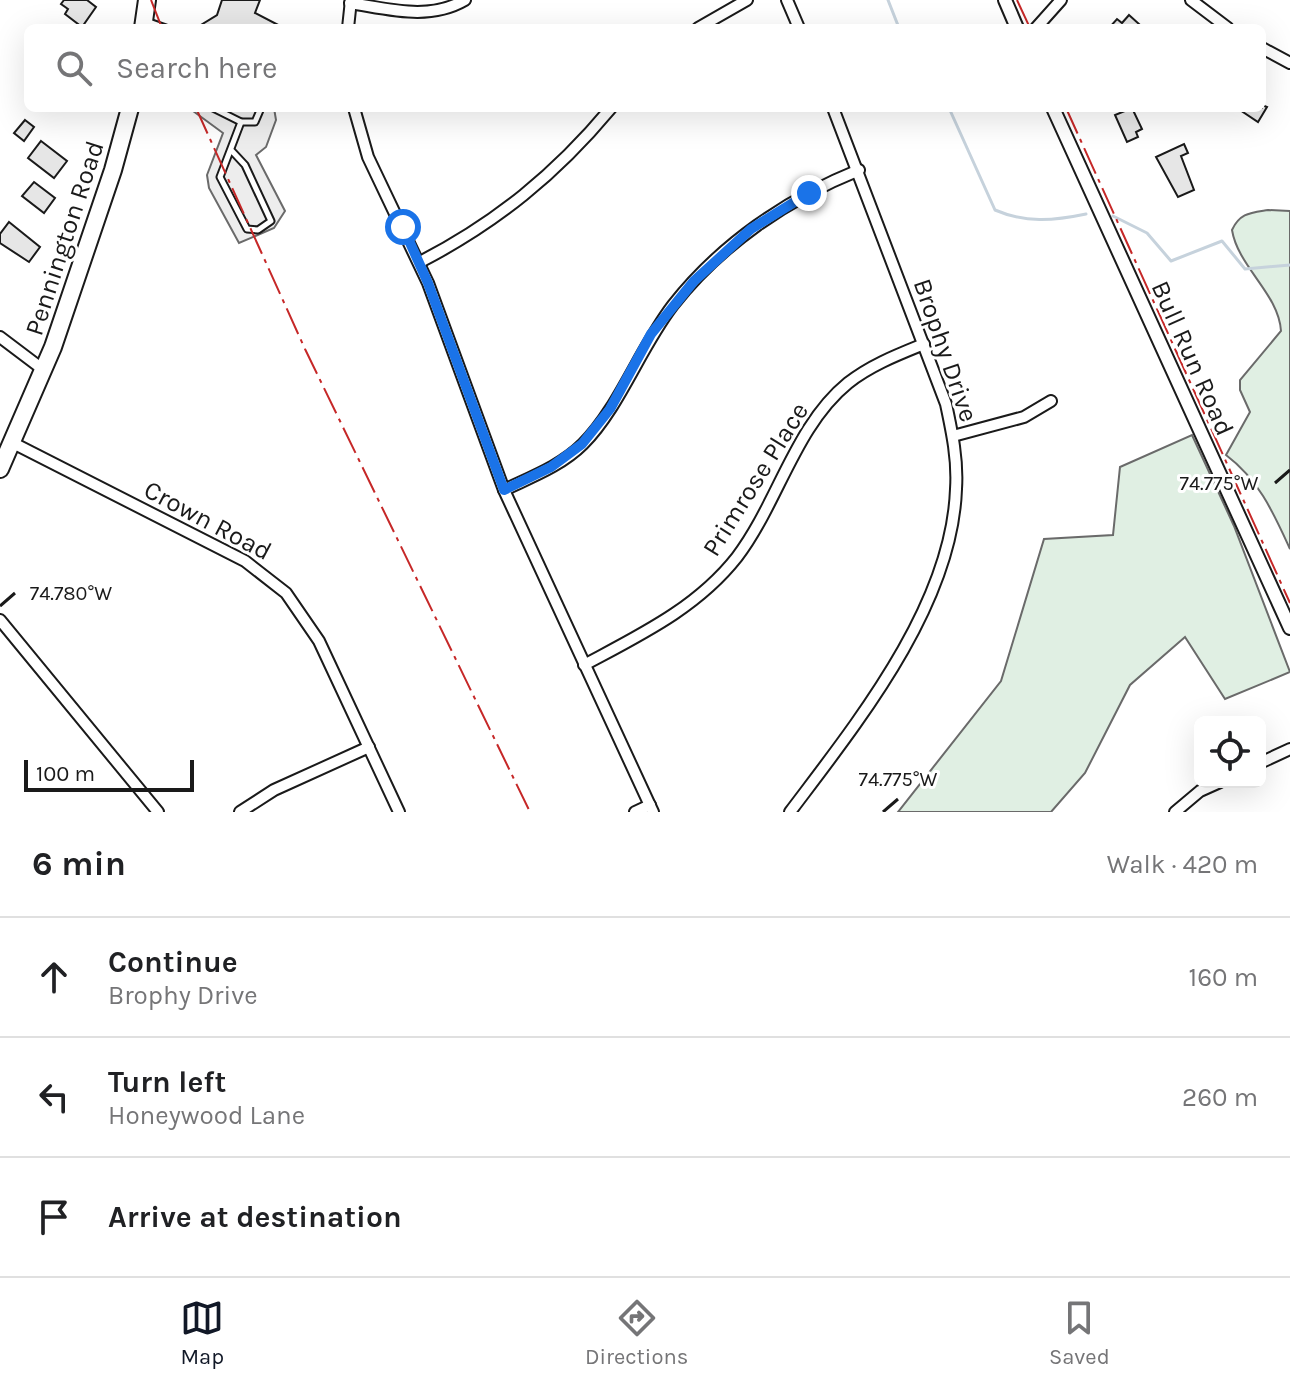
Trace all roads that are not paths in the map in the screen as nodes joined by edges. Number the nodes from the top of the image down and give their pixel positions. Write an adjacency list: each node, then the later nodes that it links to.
1 (147, 0): 9 (main road)
2 (465, 0): 8 (street)
3 (747, 0): 11 (street)
4 (787, 0): 12 (street)
5 (1005, 0): 13 (street)
6 (1061, 0): 14 (street)
7 (1191, 0): 15 (street)
8 (350, 2): 10 (street)
9 (143, 24)
10 (348, 24)
11 (705, 24)
12 (797, 24)
13 (1015, 24)
14 (1040, 24)
15 (1223, 24)
16 (1266, 50): 17 (street)
17 (1290, 63)
18 (129, 112): 31 (main road, Pennington Road)
19 (221, 112): 25 (lane)
20 (259, 112): 25 (lane)
21 (355, 112): 28 (street)
22 (608, 112): 28 (street)
23 (835, 112): 27 (street, Brophy Drive)
24 (1055, 112): 38 (street, Bull Run Road)
25 (241, 122): 26 (lane)
26 (231, 150): 26 (lane)
27 (859, 170): 30 (street, Brophy Drive); 36 (street)
28 (420, 262): 36 (street)
29 (0, 337): 31 (street)
30 (924, 344): 33 (street, Brophy Drive); 39 (street, Primrose Place)
31 (45, 371): 34 (main road, Pennington Road)
32 (1051, 401): 33 (street)
33 (953, 436): 49 (street, Brophy Drive)
34 (13, 443): 35 (main road, Pennington Road); 40 (street, Crown Road)
35 (0, 469)
36 (504, 490): 39 (street)
37 (0, 620): 45 (street)
38 (1290, 628)
39 (584, 665): 44 (street)
40 (369, 747): 46 (street); 47 (street, Crown Road)
41 (1290, 749): 42 (street)
42 (1266, 760)
43 (1207, 788): 50 (street)
44 (652, 809): 48 (street)
45 (158, 812)
46 (240, 812)
47 (399, 812)
48 (635, 812)
49 (790, 812)
50 (1175, 812)

